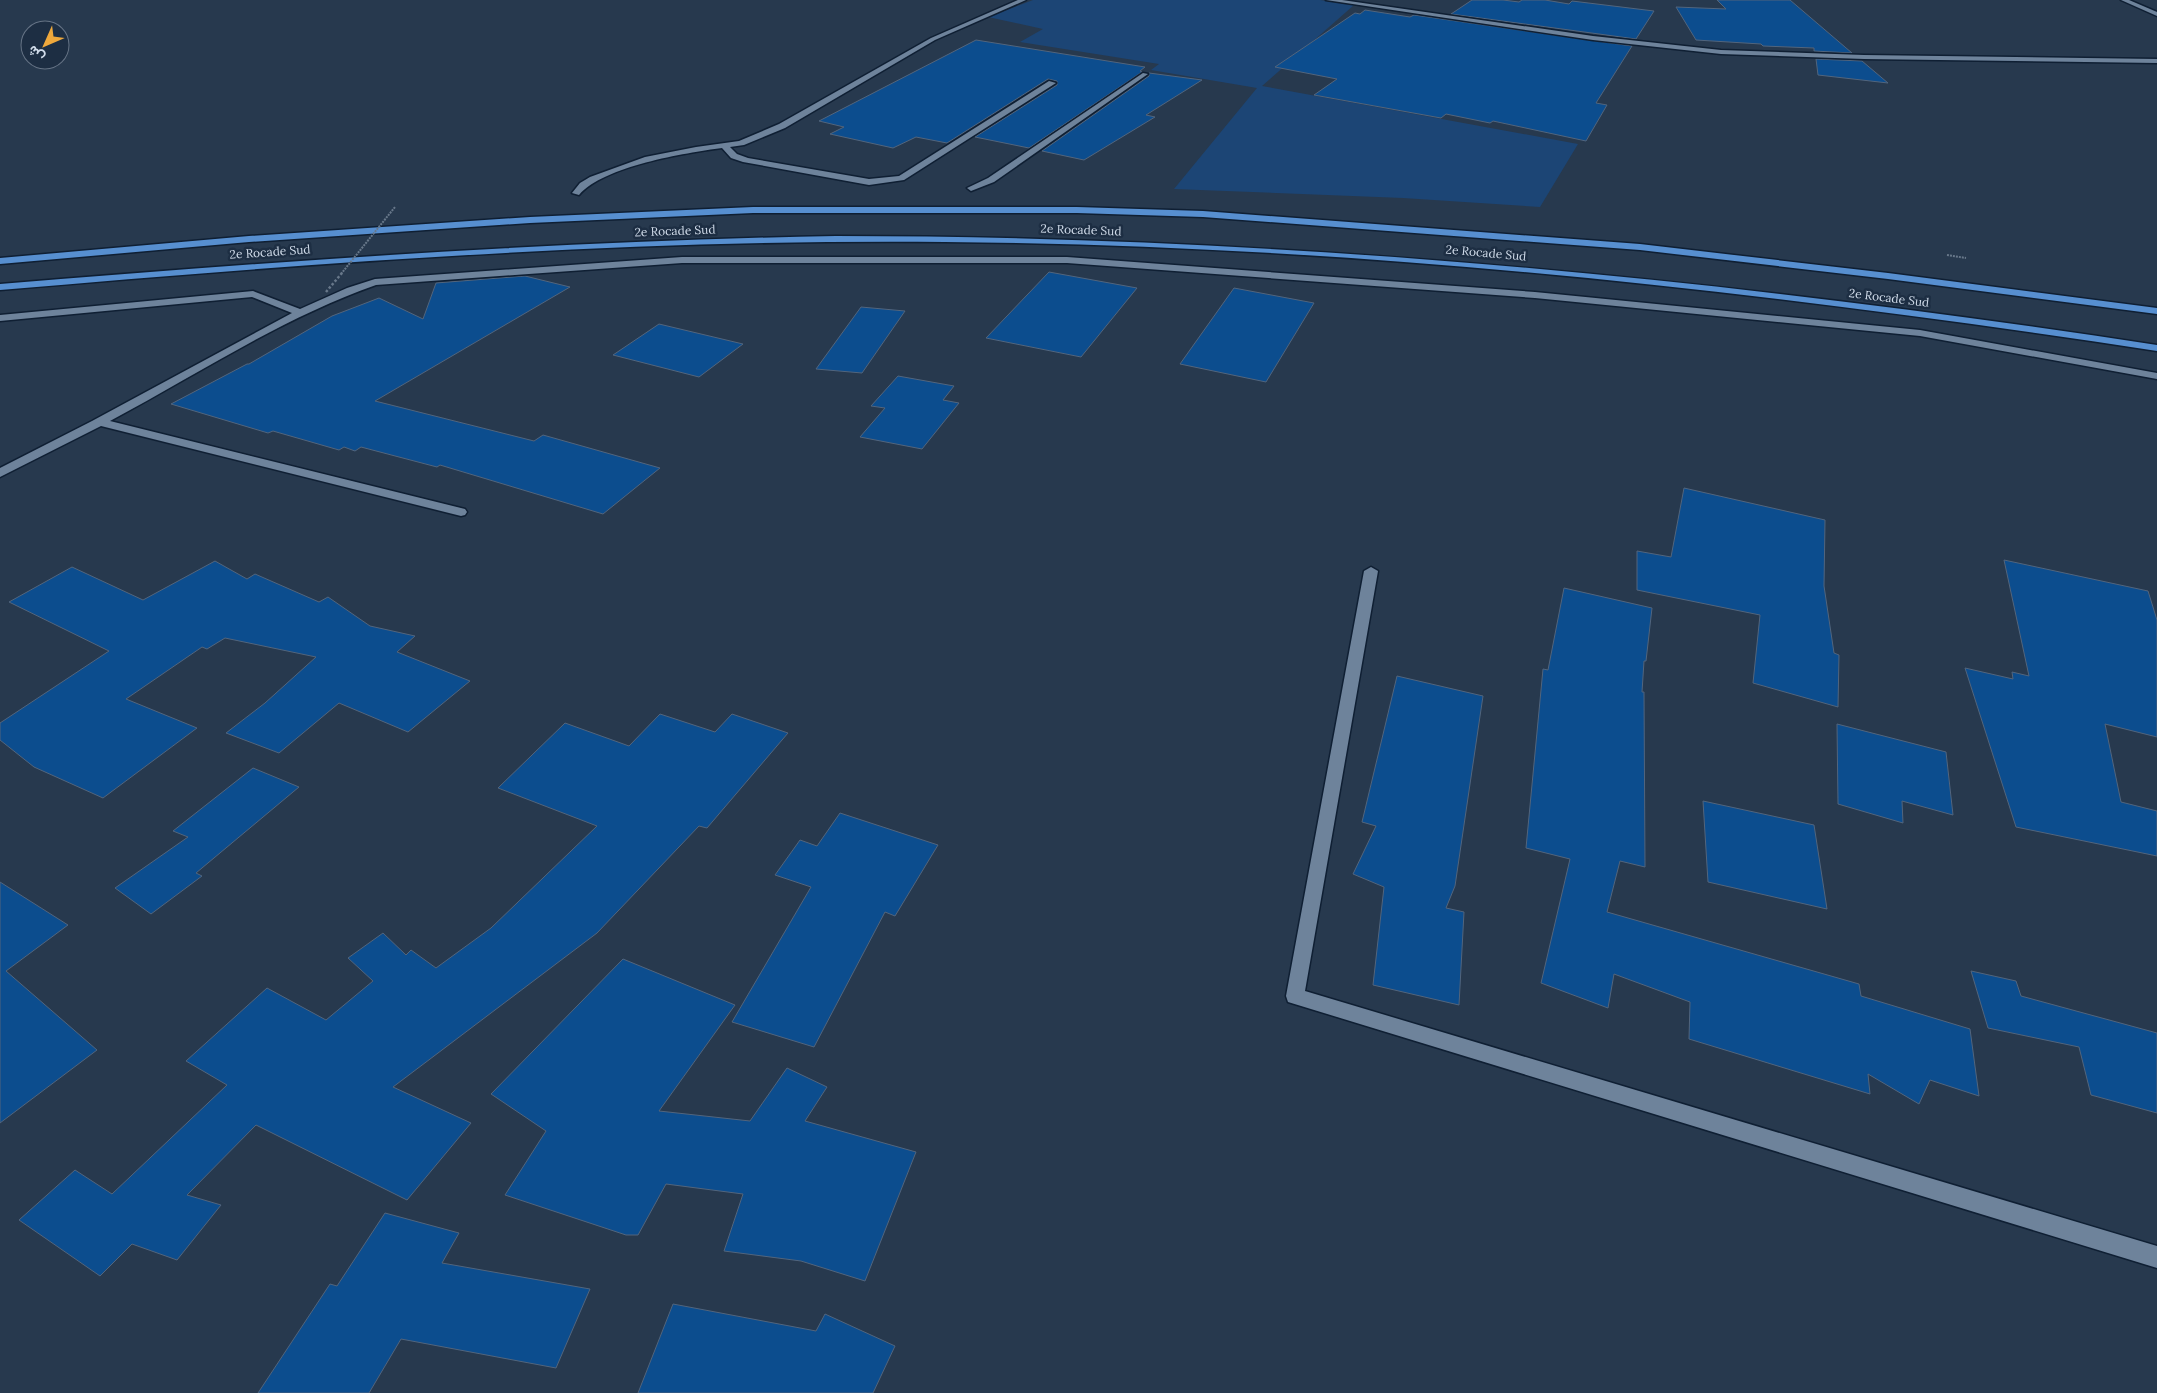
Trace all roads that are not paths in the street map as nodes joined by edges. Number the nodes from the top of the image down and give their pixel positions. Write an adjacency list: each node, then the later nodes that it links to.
1 (1023, 0): 8 (street)
2 (1329, 0): 5 (street)
3 (2124, 0): 4 (street)
4 (2157, 14)
5 (2157, 61)
6 (1145, 74): 9 (street)
7 (1052, 83): 8 (street)
8 (724, 145): 10 (street)
9 (971, 188)
10 (576, 193)
11 (0, 260): 13 (highway, 2e Rocade Sud)
12 (0, 288): 16 (highway, 2e Rocade Sud)
13 (2157, 311)
14 (298, 312): 15 (street); 17 (street); 18 (street)
15 (0, 318)
16 (2157, 348)
17 (2157, 376)
18 (101, 422): 19 (street); 20 (street)
19 (0, 473)
20 (461, 512)
21 (1371, 571): 22 (street)
22 (2157, 1257)

